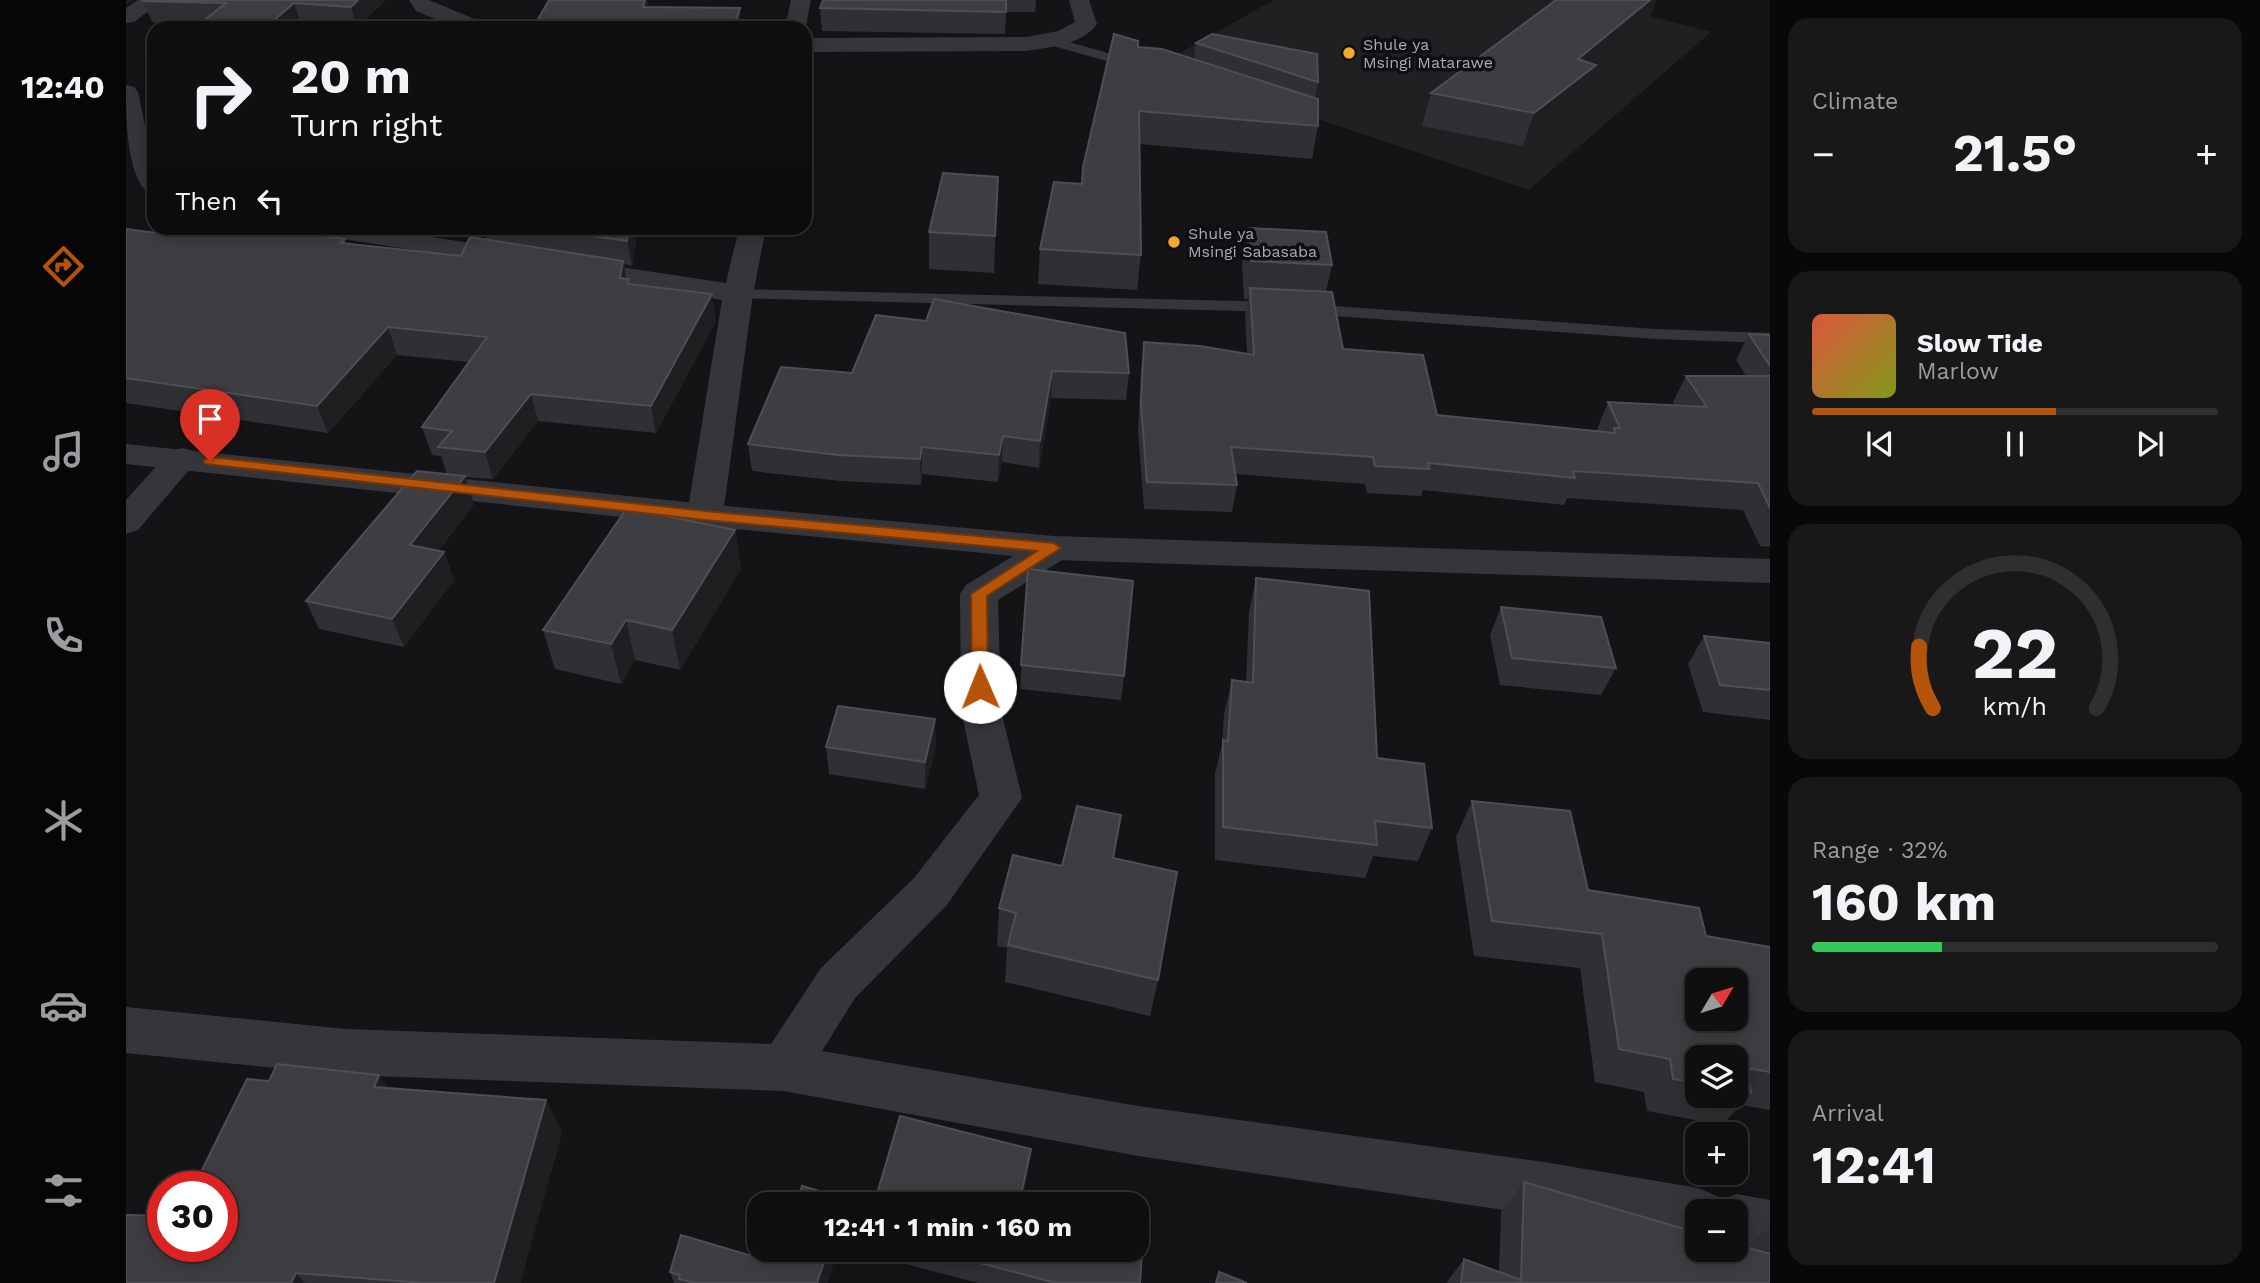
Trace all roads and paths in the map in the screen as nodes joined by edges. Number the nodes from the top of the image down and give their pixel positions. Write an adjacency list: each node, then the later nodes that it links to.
1 (153, 0): 5 (street)
2 (419, 0): 6 (street)
3 (801, 0): 7 (street)
4 (1079, 0): 8 (street)
5 (126, 17)
6 (458, 21)
7 (797, 21)
8 (1048, 40): 9 (street); 10 (lane)
9 (812, 44)
10 (1157, 73)
11 (126, 92): 12 (street)
12 (147, 181)
13 (411, 235): 15 (street)
14 (751, 235): 15 (street)
15 (738, 294): 16 (lane); 19 (street)
16 (1770, 338)
17 (126, 454): 18 (street)
18 (182, 458): 19 (street); 20 (street)
19 (705, 515): 21 (street)
20 (126, 522)
21 (1054, 548): 22 (street); 24 (street)
22 (1770, 571)
23 (126, 1030): 24 (street)
24 (784, 1068): 25 (street)
25 (1685, 1213)
26 (1748, 1223): 27 (street)
27 (1770, 1227)

